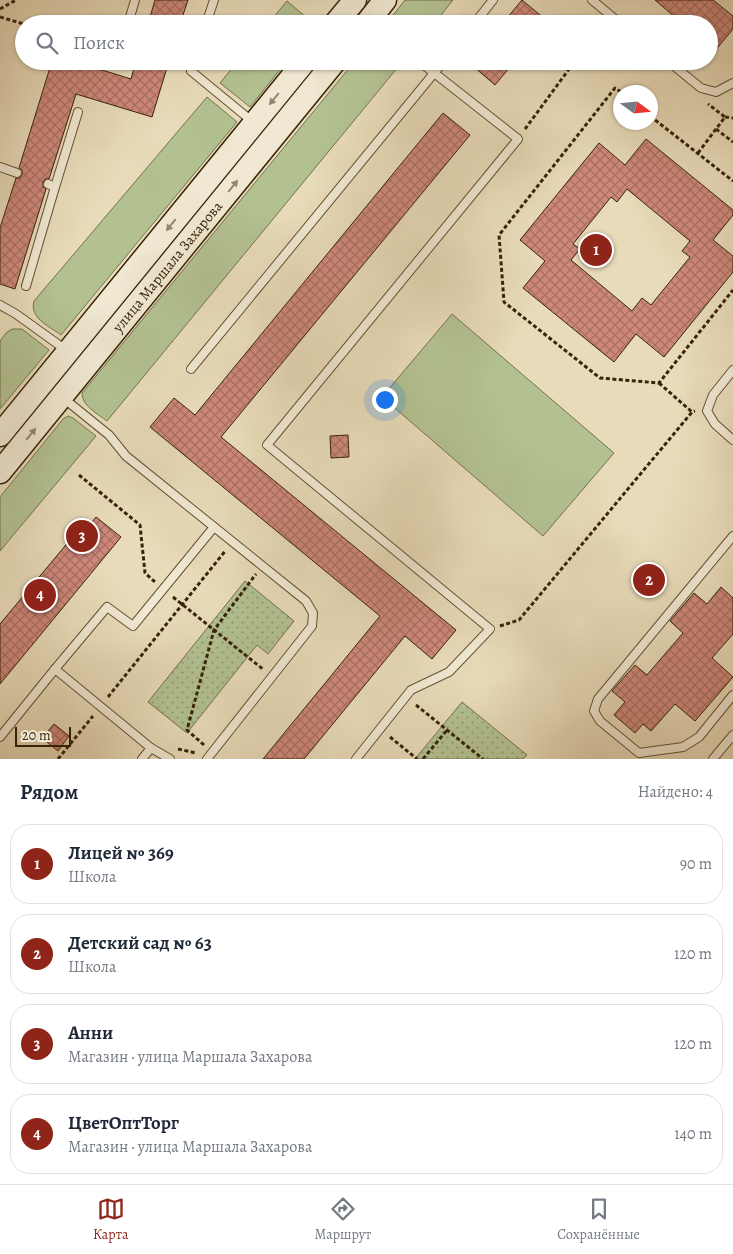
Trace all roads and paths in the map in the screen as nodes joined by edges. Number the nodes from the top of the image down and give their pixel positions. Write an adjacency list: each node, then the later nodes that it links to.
1 (16, 0): 7 (path)
2 (135, 0): 8 (lane)
3 (214, 0): 9 (lane)
4 (385, 0): 10 (street)
5 (493, 0): 11 (lane)
6 (592, 0): 12 (lane)
7 (0, 9)
8 (131, 15)
9 (209, 15)
10 (361, 15)
11 (481, 15)
12 (610, 15)
13 (0, 17): 14 (path)
14 (15, 21)
15 (191, 70): 30 (lane)
16 (300, 70): 30 (street, улица Маршала Захарова, one-way to 30)
17 (326, 70): 30 (street, улица Маршала Захарова)
18 (431, 70): 22 (lane)
19 (437, 70): 22 (lane)
20 (569, 70): 31 (path)
21 (679, 70): 23 (lane)
22 (435, 73): 31 (lane); 42 (lane)
23 (733, 83)
24 (613, 91): 44 (path)
25 (78, 112): 38 (lane)
26 (725, 117): 27 (path)
27 (733, 118)
28 (658, 122): 34 (path)
29 (716, 129): 33 (path)
30 (263, 131): 41 (street, улица Маршала Захарова)
31 (518, 139): 58 (lane)
32 (708, 139): 34 (path)
33 (733, 142)
34 (698, 153): 37 (path)
35 (0, 167): 36 (lane)
36 (17, 173)
37 (733, 181)
38 (26, 286)
39 (733, 290): 44 (path)
40 (0, 305): 41 (lane)
41 (77, 359): 45 (street, улица Маршала Захарова)
42 (191, 369)
43 (733, 370): 46 (lane)
44 (659, 383): 47 (path)
45 (52, 389): 48 (street, улица Маршала Захарова); 50 (street, улица Маршала Захарова, one-way to 45); 52 (lane)
46 (708, 411): 47 (path); 49 (lane)
47 (692, 412): 58 (path)
48 (0, 434)
49 (733, 440)
50 (0, 472)
51 (79, 474): 56 (path)
52 (214, 527): 54 (lane); 56 (lane)
53 (733, 536): 62 (lane)
54 (232, 542): 55 (lane); 57 (path)
55 (262, 566): 59 (path); 61 (lane)
56 (162, 589): 57 (path); 60 (lane)
57 (182, 605): 59 (path); 64 (path)
58 (490, 629): 63 (lane)
59 (214, 630): 61 (path); 70 (path)
60 (55, 669): 64 (lane); 68 (lane)
61 (272, 677): 70 (lane)
62 (733, 695)
63 (405, 697): 65 (lane); 66 (path)
64 (100, 706): 69 (lane); 71 (path)
65 (380, 729): 75 (lane); 76 (path)
66 (447, 730): 77 (path); 78 (path)
67 (733, 736): 79 (lane)
68 (0, 737)
69 (151, 748): 72 (lane); 73 (lane)
70 (212, 751): 74 (lane)
71 (58, 759)
72 (142, 759)
73 (170, 759)
74 (206, 759)
75 (356, 759)
76 (417, 759)
77 (423, 759)
78 (483, 759)
79 (713, 759)

